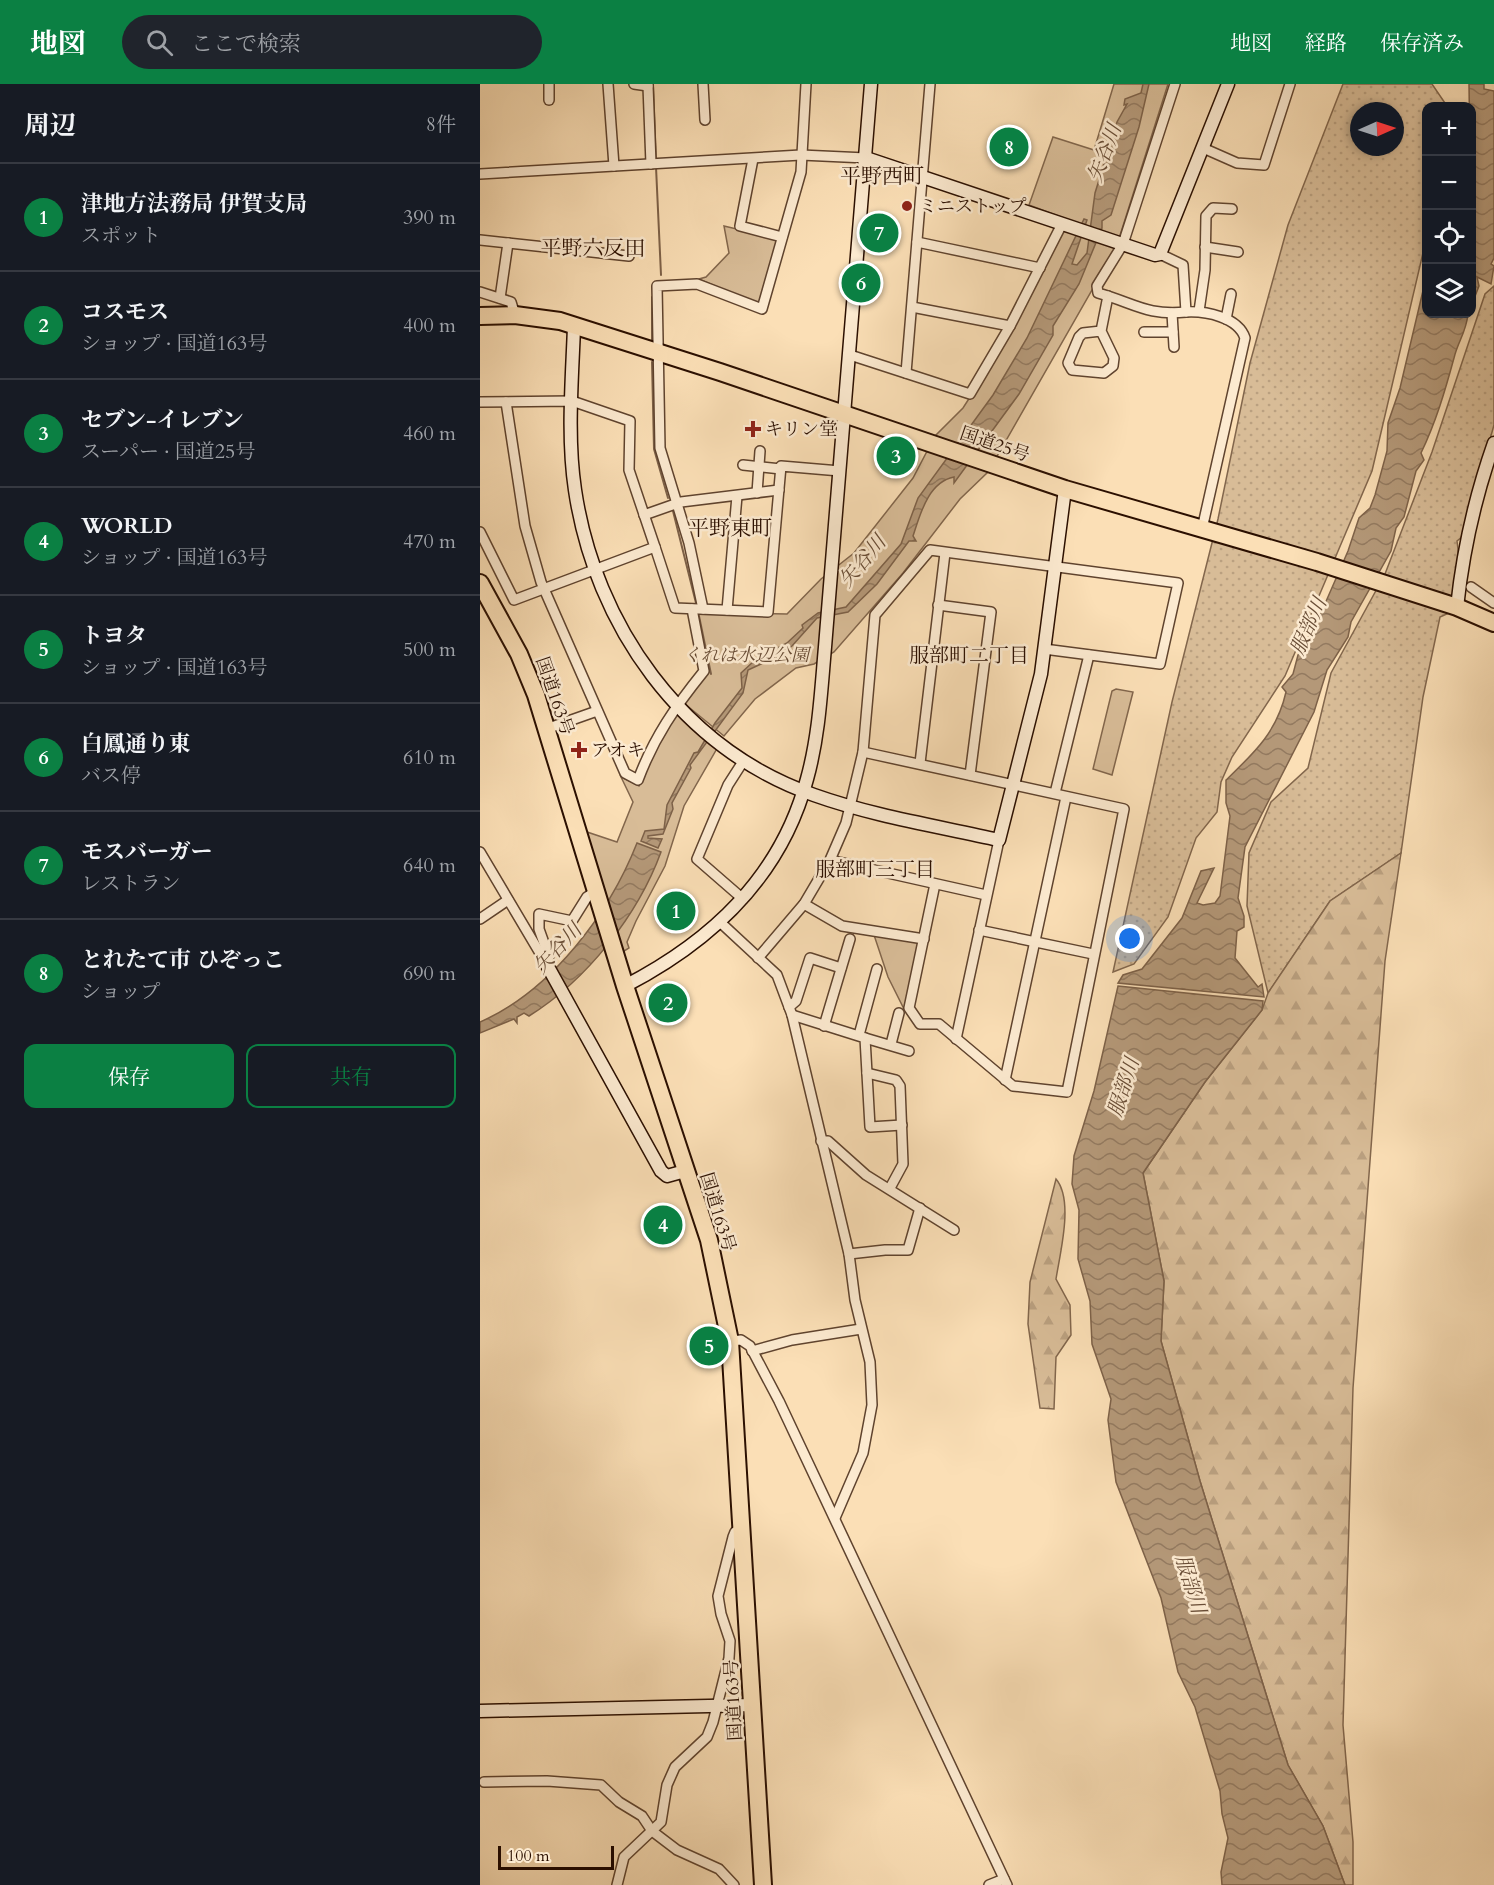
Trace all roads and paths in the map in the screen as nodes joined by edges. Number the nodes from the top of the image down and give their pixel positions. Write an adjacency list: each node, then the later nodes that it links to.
1 (549, 84): 12 (street)
2 (608, 84): 19 (street)
3 (634, 84): 11 (street)
4 (703, 84): 13 (street)
5 (806, 84): 15 (street)
6 (871, 84): 16 (street)
7 (930, 84): 21 (street)
8 (1175, 84): 28 (street)
9 (1228, 84): 14 (street)
10 (1290, 84): 14 (street)
11 (648, 85): 18 (street)
12 (549, 100)
13 (705, 120)
14 (1203, 148): 31 (street)
15 (801, 155): 16 (street); 17 (street); 24 (street)
16 (866, 158): 21 (street); 52 (street)
17 (753, 159): 18 (street); 24 (street)
18 (654, 164): 19 (street)
19 (614, 166): 20 (street)
20 (480, 174)
21 (923, 176): 23 (street); 26 (street)
22 (1232, 209): 29 (street)
23 (1068, 226): 28 (street); 33 (street)
24 (782, 237): 51 (street)
25 (480, 240): 27 (street)
26 (917, 242): 33 (street); 38 (street)
27 (508, 243): 32 (street); 37 (street)
28 (1123, 244): 31 (street); 36 (street)
29 (1205, 247): 30 (street); 39 (street)
30 (1238, 252)
31 (1160, 254): 40 (street)
32 (629, 256)
33 (1040, 268): 45 (street)
34 (480, 292): 37 (street)
35 (1231, 294): 44 (street)
36 (1108, 296): 41 (street); 47 (street)
37 (500, 298): 42 (street)
38 (912, 307): 45 (street); 53 (street)
39 (1199, 311): 40 (street); 44 (street)
40 (1186, 312): 41 (street)
41 (1172, 313): 49 (street)
42 (515, 315): 43 (highway, 国道25号); 46 (highway, 国道25号)
43 (480, 316)
44 (1226, 319): 70 (street)
45 (1010, 326): 53 (street)
46 (573, 327): 51 (highway, 国道25号); 54 (street)
47 (1101, 331): 47 (street)
48 (1144, 332): 49 (street)
49 (1173, 332): 50 (street)
50 (1174, 347)
51 (658, 352): 57 (highway, 国道25号); 68 (street)
52 (850, 355): 53 (street); 57 (street)
53 (906, 373)
54 (572, 401): 56 (street); 69 (street); 75 (street)
55 (480, 402): 56 (street)
56 (506, 402): 78 (street)
57 (845, 415): 63 (street); 64 (highway, 国道25号)
58 (1494, 443): 81 (street)
59 (760, 452): 61 (street)
60 (743, 465): 61 (street)
61 (759, 467): 62 (street); 66 (street)
62 (781, 469): 63 (street); 65 (street)
63 (840, 471): 96 (street)
64 (1065, 489): 70 (highway, 国道25号); 74 (street)
65 (779, 490): 66 (street); 84 (street)
66 (757, 493): 67 (street)
67 (737, 495): 68 (street); 84 (street)
68 (675, 503): 69 (street); 83 (street)
69 (644, 515): 72 (street)
70 (1204, 529): 81 (highway, 国道25号)
71 (480, 532): 78 (street)
72 (655, 547): 75 (street); 82 (street)
73 (945, 553): 74 (street); 80 (street); 91 (street)
74 (1054, 566): 86 (street); 87 (street)
75 (594, 571): 78 (street); 88 (street)
76 (480, 583): 90 (highway, 国道163号)
77 (1471, 587): 79 (street)
78 (544, 589): 89 (street)
79 (1494, 603)
80 (938, 605): 93 (street); 94 (street)
81 (1457, 607): 85 (highway, 国道25号)
82 (692, 609): 83 (street); 88 (street)
83 (703, 609): 84 (street)
84 (727, 610)
85 (1494, 623)
86 (1044, 649): 87 (street); 95 (street)
87 (1089, 655): 97 (street)
88 (679, 707): 89 (street); 92 (street)
89 (597, 711): 90 (street)
90 (546, 729): 104 (highway, 国道163号)
91 (863, 753): 93 (street); 99 (street)
92 (744, 760): 96 (street); 106 (street)
93 (920, 763): 94 (street)
94 (970, 775): 95 (street)
95 (1012, 785): 97 (street); 100 (street)
96 (804, 791): 99 (street); 106 (street)
97 (1054, 793): 98 (street)
98 (1066, 797): 114 (street); 115 (street)
99 (850, 807): 100 (street); 102 (street)
100 (999, 840): 105 (street)
101 (480, 852): 107 (street)
102 (830, 860): 103 (street); 108 (street)
103 (936, 884): 105 (street); 113 (street)
104 (597, 892): 117 (street); 120 (highway, 国道163号)
105 (986, 896): 111 (street)
106 (743, 899): 110 (street)
107 (508, 900): 109 (street); 117 (street)
108 (804, 904): 113 (street); 116 (street)
109 (480, 919)
110 (721, 923): 116 (street); 120 (street)
111 (979, 930): 114 (street); 125 (street)
112 (850, 939): 118 (street)
113 (924, 939): 125 (street)
114 (1034, 943): 115 (street); 129 (street)
115 (1093, 954): 129 (street)
116 (758, 958): 121 (street)
117 (546, 964): 132 (street)
118 (841, 968): 121 (street); 123 (street)
119 (877, 969): 124 (street)
120 (625, 986): 132 (highway, 国道163号)
121 (791, 1011): 123 (street); 131 (street)
122 (899, 1013): 126 (street)
123 (824, 1026): 124 (street)
124 (862, 1037): 126 (street); 128 (street)
125 (956, 1039): 129 (street)
126 (891, 1044): 127 (street)
127 (909, 1051)
128 (867, 1072): 130 (street); 130 (street)
129 (1005, 1080)
130 (902, 1125): 133 (street)
131 (820, 1141): 133 (street); 136 (street)
132 (685, 1171): 138 (highway, 国道163号)
133 (890, 1188): 134 (street)
134 (920, 1208): 135 (street); 136 (street)
135 (954, 1230)
136 (849, 1254): 137 (street)
137 (861, 1329): 139 (street); 140 (street)
138 (730, 1341): 139 (street); 141 (highway, 国道163号)
139 (752, 1351): 140 (street)
140 (834, 1518): 147 (street)
141 (742, 1529): 142 (highway, 国道163号); 143 (street)
142 (753, 1705): 143 (street); 150 (highway, 国道163号)
143 (718, 1707): 144 (street); 146 (street)
144 (480, 1711)
145 (484, 1782): 146 (street)
146 (652, 1832): 148 (street); 149 (street)
147 (1005, 1882): 151 (street)
148 (617, 1885)
149 (734, 1885)
150 (763, 1885)
151 (989, 1885)

